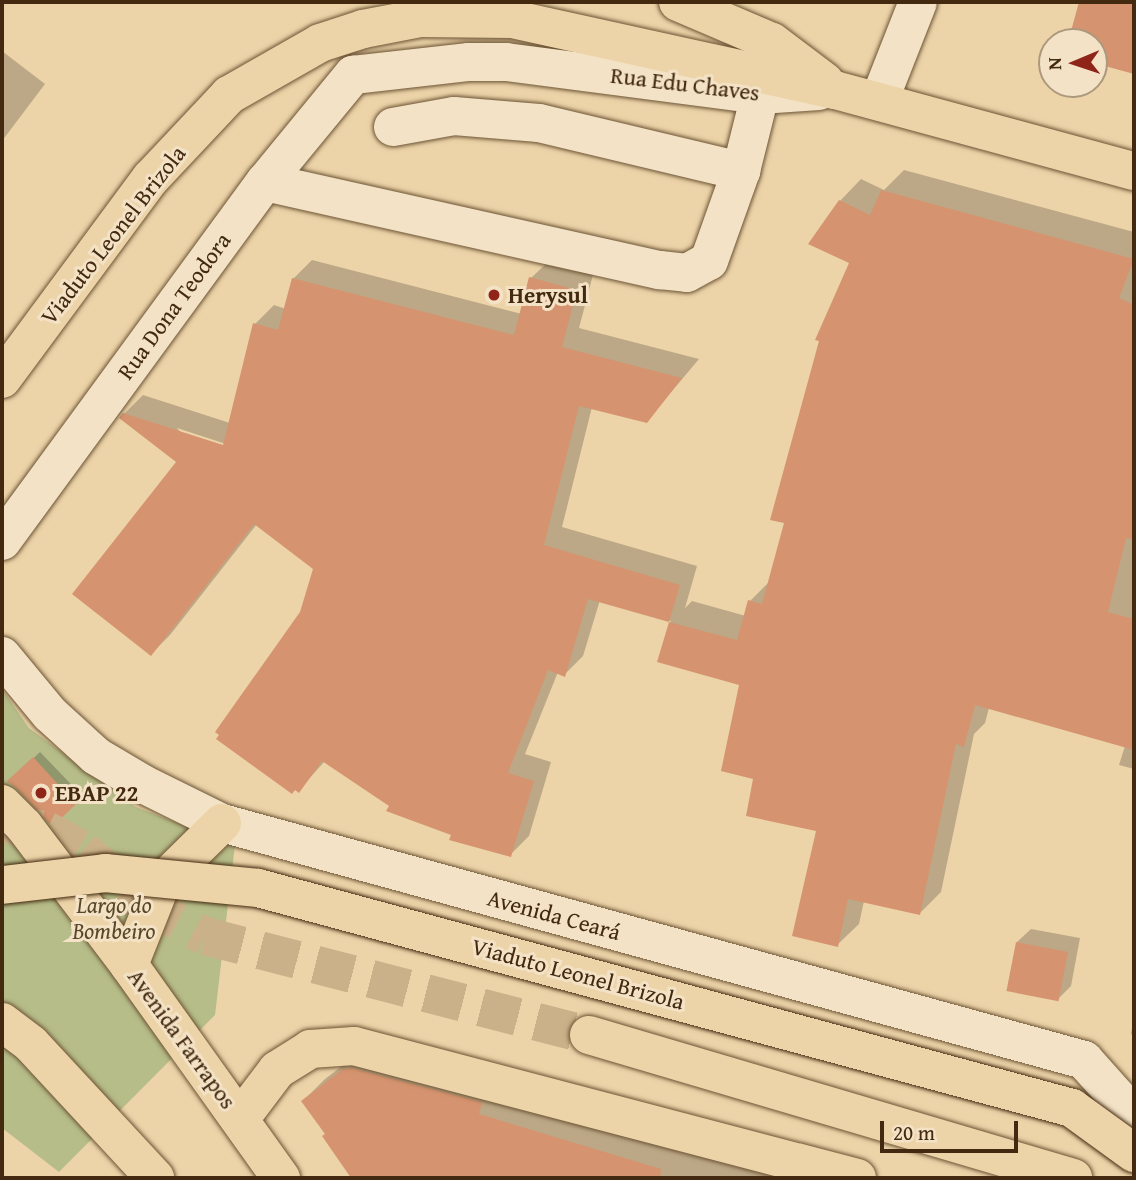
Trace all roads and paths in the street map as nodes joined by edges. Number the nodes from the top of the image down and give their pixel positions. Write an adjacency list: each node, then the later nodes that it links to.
1 (678, 2): 4 (main road)
2 (918, 2): 6 (street)
3 (353, 75): 5 (street, Rua Edu Chaves); 10 (street, Rua Dona Teodora)
4 (820, 86): 5 (street, Rua Edu Chaves); 6 (main road, Rua Edu Chaves); 11 (main road, Viaduto Leonel Brizola)
5 (760, 95): 8 (street)
6 (879, 101): 9 (main road, Rua Edu Chaves)
7 (393, 127): 8 (street)
8 (741, 171): 10 (street)
9 (1134, 172)
10 (265, 182): 12 (street, Rua Dona Teodora)
11 (2, 379)
12 (2, 541)
13 (2, 656): 15 (street, Avenida Ceará)
14 (2, 804): 17 (main road, Avenida Farrapos)
15 (222, 823): 17 (main road); 20 (street, Avenida Ceará)
16 (2, 885): 22 (main road, Viaduto Leonel Brizola, bridge)
17 (129, 965): 21 (main road, Avenida Farrapos)
18 (2, 1022): 23 (main road)
19 (589, 1035): 26 (main road)
20 (1134, 1116)
21 (240, 1119): 24 (main road, Avenida Farrapos); 25 (main road)
22 (1134, 1153)
23 (155, 1178)
24 (281, 1178)
25 (858, 1178)
26 (1073, 1178)

